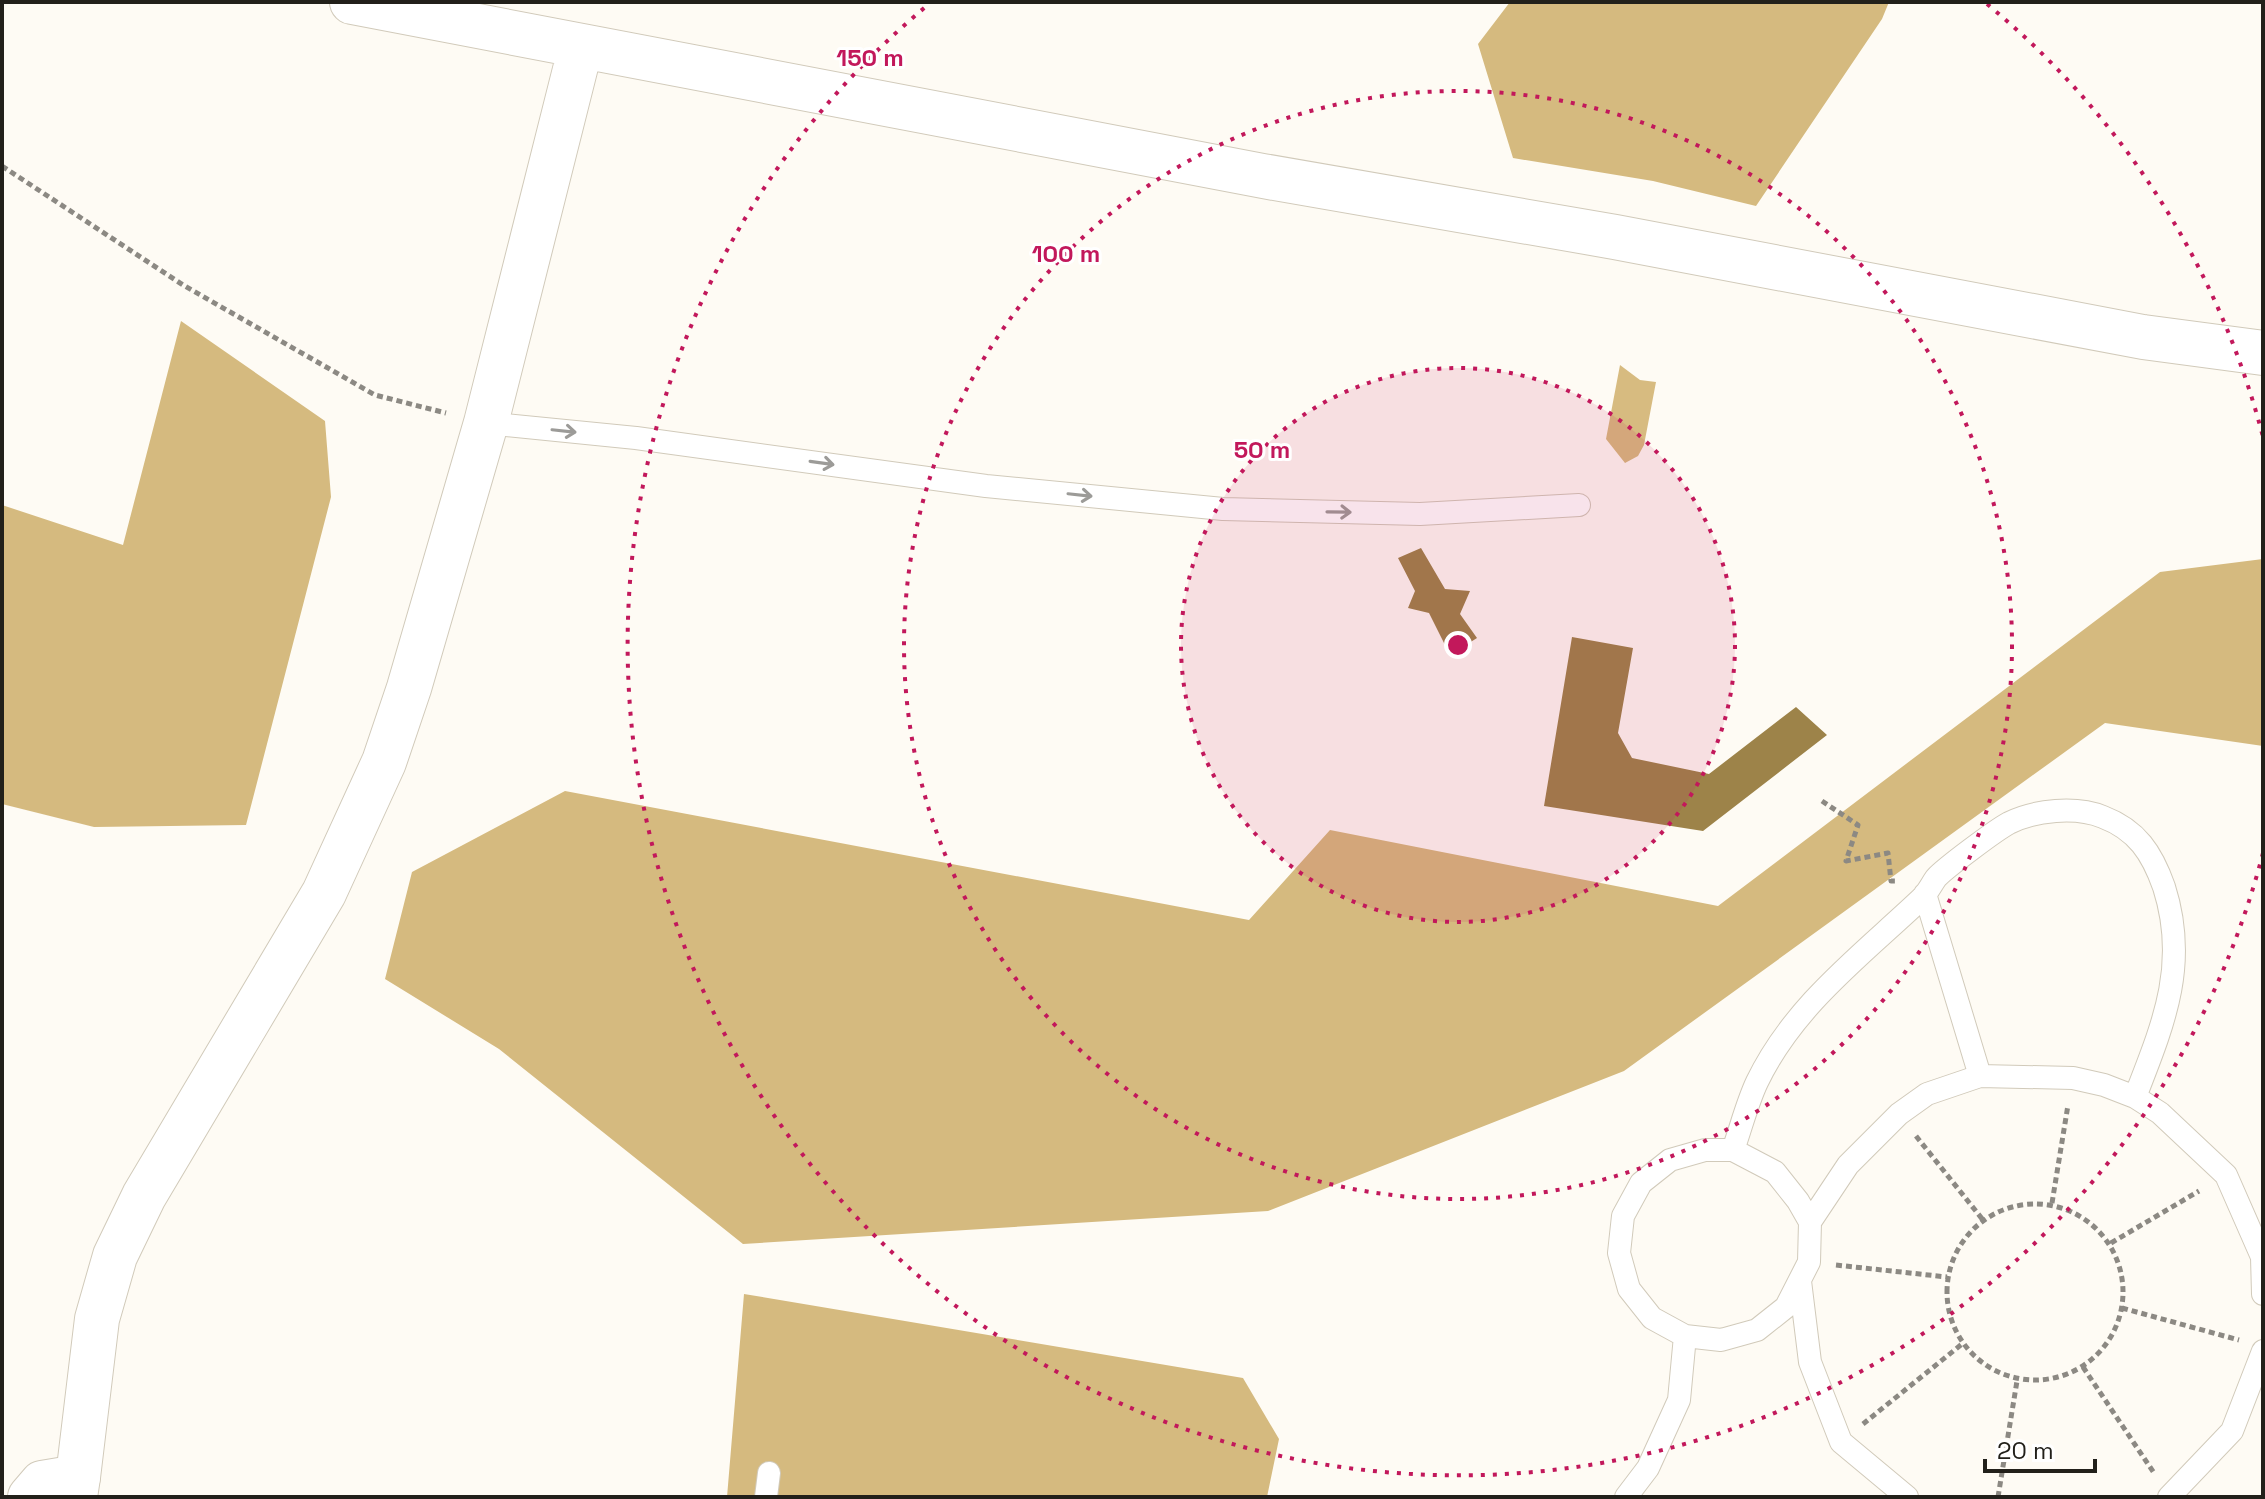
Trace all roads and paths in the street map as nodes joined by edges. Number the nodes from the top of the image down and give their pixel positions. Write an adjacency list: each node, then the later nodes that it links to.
1 (352, 2): 2 (street)
2 (581, 46): 4 (street); 5 (street)
3 (2, 166): 5 (path)
4 (2263, 353)
5 (486, 423): 6 (lane, one-way to 6); 30 (street)
6 (1579, 505)
7 (1822, 801): 8 (path)
8 (1932, 885): 9 (lane); 11 (lane); 13 (lane)
9 (1980, 1076): 10 (lane); 12 (lane)
10 (2073, 1078): 11 (lane); 15 (path)
11 (2135, 1097): 14 (lane)
12 (1899, 1114): 16 (path); 17 (lane)
13 (1733, 1150): 17 (lane); 23 (lane)
14 (2226, 1175): 18 (path); 21 (lane)
15 (2052, 1203): 16 (path); 18 (path)
16 (1983, 1220): 20 (path)
17 (1810, 1222): 19 (lane)
18 (2111, 1243): 22 (path)
19 (1804, 1272): 20 (path); 23 (lane); 28 (lane)
20 (1947, 1277): 24 (path)
21 (2263, 1294)
22 (2122, 1308): 25 (path); 26 (path)
23 (1685, 1336): 33 (lane)
24 (1962, 1344): 27 (path); 28 (path)
25 (2256, 1347): 36 (lane)
26 (2083, 1367): 27 (path); 36 (path)
27 (2017, 1381): 35 (path)
28 (1841, 1442): 34 (lane)
29 (769, 1473): 32 (lane)
30 (77, 1487): 31 (street)
31 (30, 1497)
32 (766, 1497)
33 (1626, 1497)
34 (1907, 1497)
35 (1998, 1497)
36 (2170, 1497)

